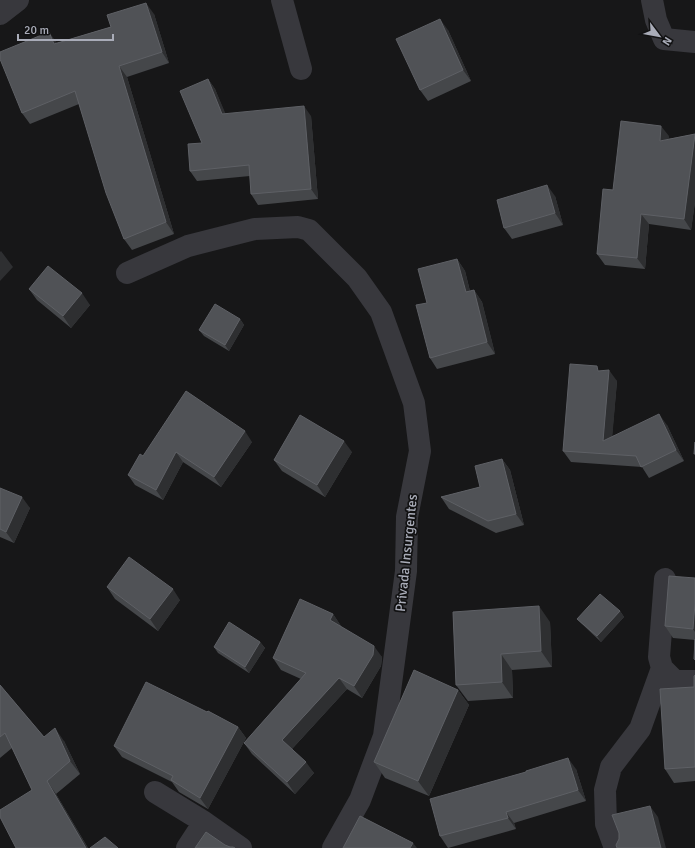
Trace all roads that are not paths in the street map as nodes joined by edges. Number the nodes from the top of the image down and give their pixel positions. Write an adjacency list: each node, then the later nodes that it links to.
1 (18, 0): 4 (street)
2 (282, 0): 6 (street)
3 (652, 0): 5 (street)
4 (0, 14)
5 (695, 42)
6 (301, 69)
7 (127, 273): 15 (street, Privada Insurgentes)
8 (665, 579): 9 (street)
9 (662, 668): 10 (street); 16 (street)
10 (695, 681)
11 (155, 792): 12 (street)
12 (204, 822): 13 (street); 14 (street)
13 (187, 848)
14 (241, 848)
15 (333, 848)
16 (614, 848)

